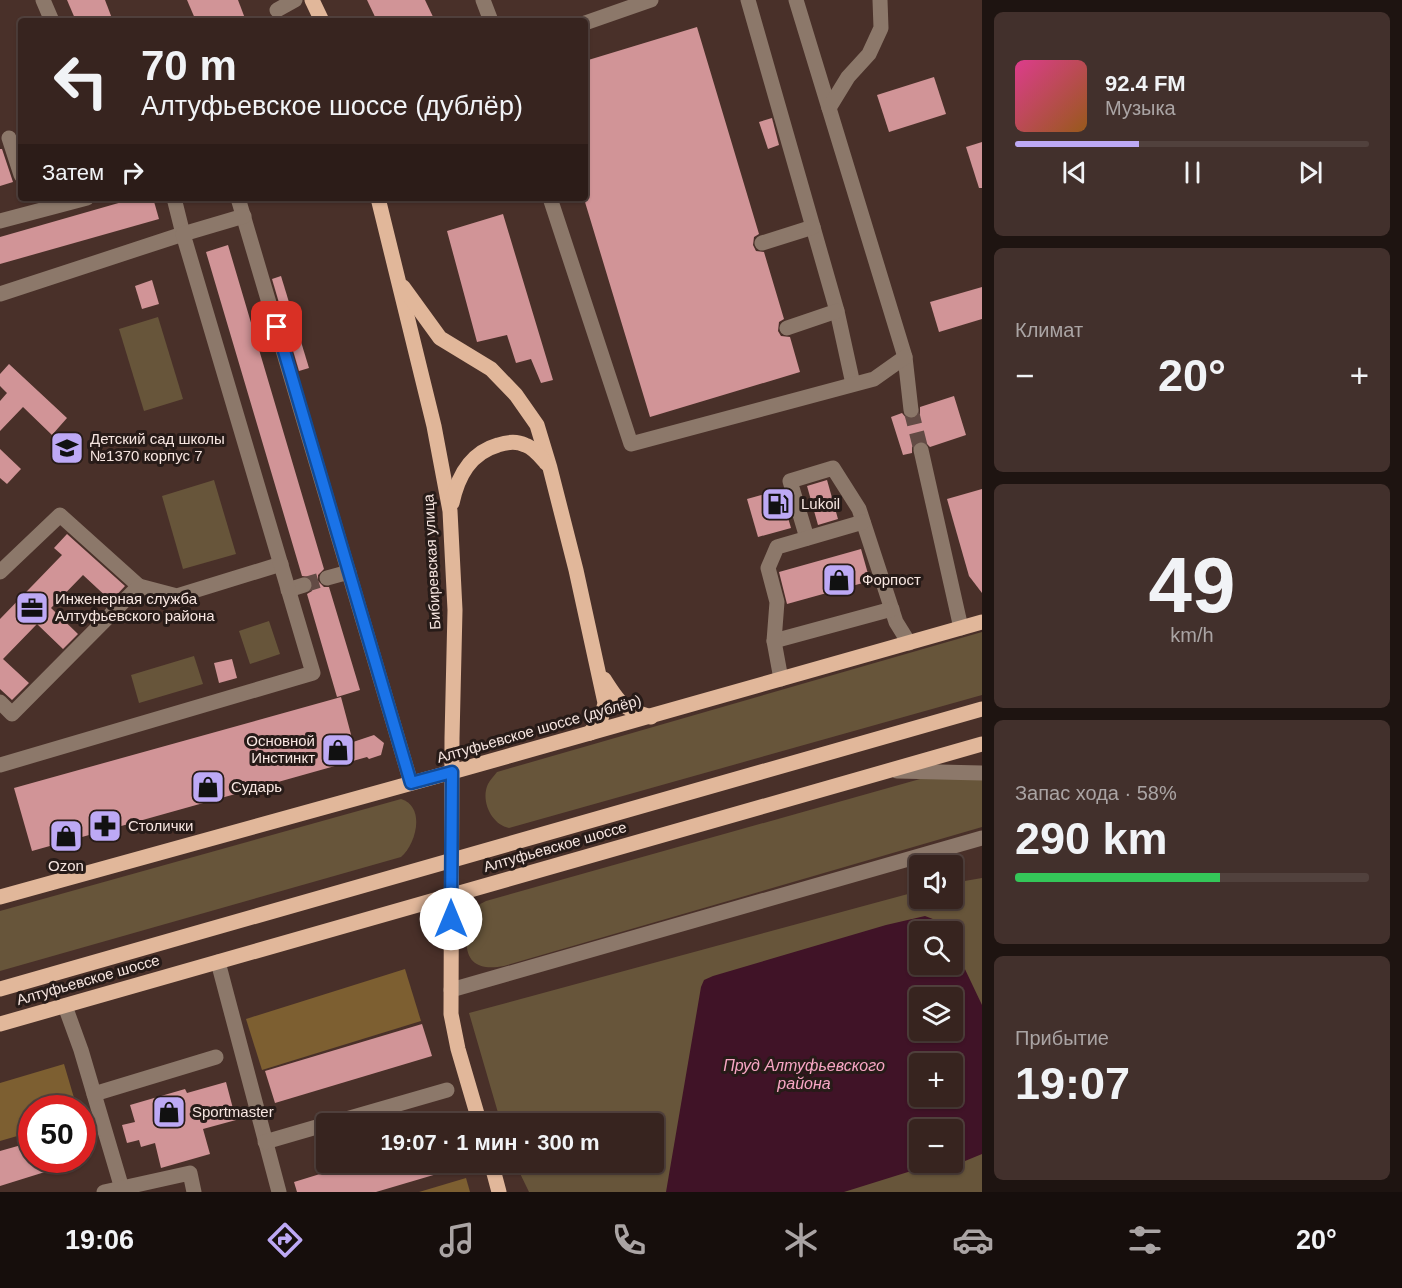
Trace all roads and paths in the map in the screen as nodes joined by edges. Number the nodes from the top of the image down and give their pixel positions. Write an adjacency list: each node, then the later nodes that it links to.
1 (43, 0): 10 (street)
2 (295, 0): 9 (street)
3 (312, 0): 11 (main road)
4 (483, 0): 12 (street)
5 (651, 0): 13 (street)
6 (748, 0): 25 (street)
7 (796, 0): 14 (street)
8 (880, 0): 14 (street)
9 (277, 10)
10 (51, 18)
11 (321, 18)
12 (490, 18)
13 (588, 22)
14 (829, 108): 32 (street)
15 (10, 138): 16 (street)
16 (18, 165)
17 (62, 201): 22 (street)
18 (175, 201): 26 (street)
19 (239, 201): 23 (street)
20 (379, 201): 28 (main road, Бибиревская улица)
21 (551, 201): 33 (street)
22 (31, 205): 24 (street)
23 (244, 216): 26 (street); 42 (street)
24 (0, 221)
25 (813, 227): 27 (street); 30 (street)
26 (183, 234): 29 (street); 40 (street)
27 (762, 243)
28 (399, 283): 36 (main road); 37 (main road, Бибиревская улица)
29 (0, 294)
30 (837, 311): 31 (street); 33 (street)
31 (787, 328)
32 (904, 357): 33 (street); 34 (street)
33 (853, 384)
34 (911, 410)
35 (921, 450): 49 (street)
36 (550, 468): 37 (main road); 52 (main road)
37 (450, 511): 60 (main road, Бибиревская улица)
38 (863, 522): 39 (street); 39 (street); 47 (street)
39 (807, 538): 50 (street)
40 (281, 564): 45 (street); 46 (street)
41 (0, 572): 45 (street)
42 (349, 572): 43 (street); 63 (street)
43 (327, 578)
44 (304, 585): 46 (street)
45 (139, 586): 54 (street)
46 (288, 590): 59 (street)
47 (892, 609): 50 (street); 51 (street)
48 (982, 622): 49 (main road, Алтуфьевское шоссе (дублёр))
49 (961, 628): 51 (main road, Алтуфьевское шоссе (дублёр))
50 (774, 641): 53 (street)
51 (909, 643): 53 (main road, Алтуфьевское шоссе (дублёр))
52 (599, 671): 56 (main road); 57 (main road)
53 (781, 679): 56 (main road, Алтуфьевское шоссе (дублёр))
54 (0, 702)
55 (982, 709): 65 (main road, Алтуфьевское шоссе)
56 (651, 717): 57 (main road, Алтуфьевское шоссе (дублёр))
57 (590, 733): 60 (main road, Алтуфьевское шоссе (дублёр))
58 (982, 744): 62 (main road, Алтуфьевское шоссе)
59 (0, 765)
60 (452, 772): 63 (main road, Алтуфьевское шоссе (дублёр)); 65 (main road, Бибиревская улица)
61 (982, 773): 62 (street)
62 (876, 774): 66 (main road, Алтуфьевское шоссе)
63 (411, 783): 67 (main road, Алтуфьевское шоссе (дублёр))
64 (982, 838): 70 (street)
65 (452, 860): 66 (main road, Бибиревская улица); 69 (main road, Алтуфьевское шоссе)
66 (452, 896): 68 (main road, Алтуфьевское шоссе); 70 (main road, Бибиревская улица)
67 (0, 897)
68 (218, 962): 71 (main road, Алтуфьевское шоссе); 79 (street)
69 (0, 989)
70 (451, 990): 77 (main road, Бибиревская улица)
71 (65, 1005): 72 (main road, Алтуфьевское шоссе); 75 (street)
72 (0, 1024)
73 (216, 1057): 75 (street)
74 (447, 1090): 76 (street)
75 (94, 1094): 81 (street)
76 (366, 1113)
77 (477, 1113)
78 (316, 1127): 79 (street)
79 (266, 1142): 84 (street)
80 (494, 1173): 85 (main road)
81 (122, 1189): 82 (street); 83 (street)
82 (104, 1192)
83 (194, 1192)
84 (279, 1192)
85 (501, 1192)

